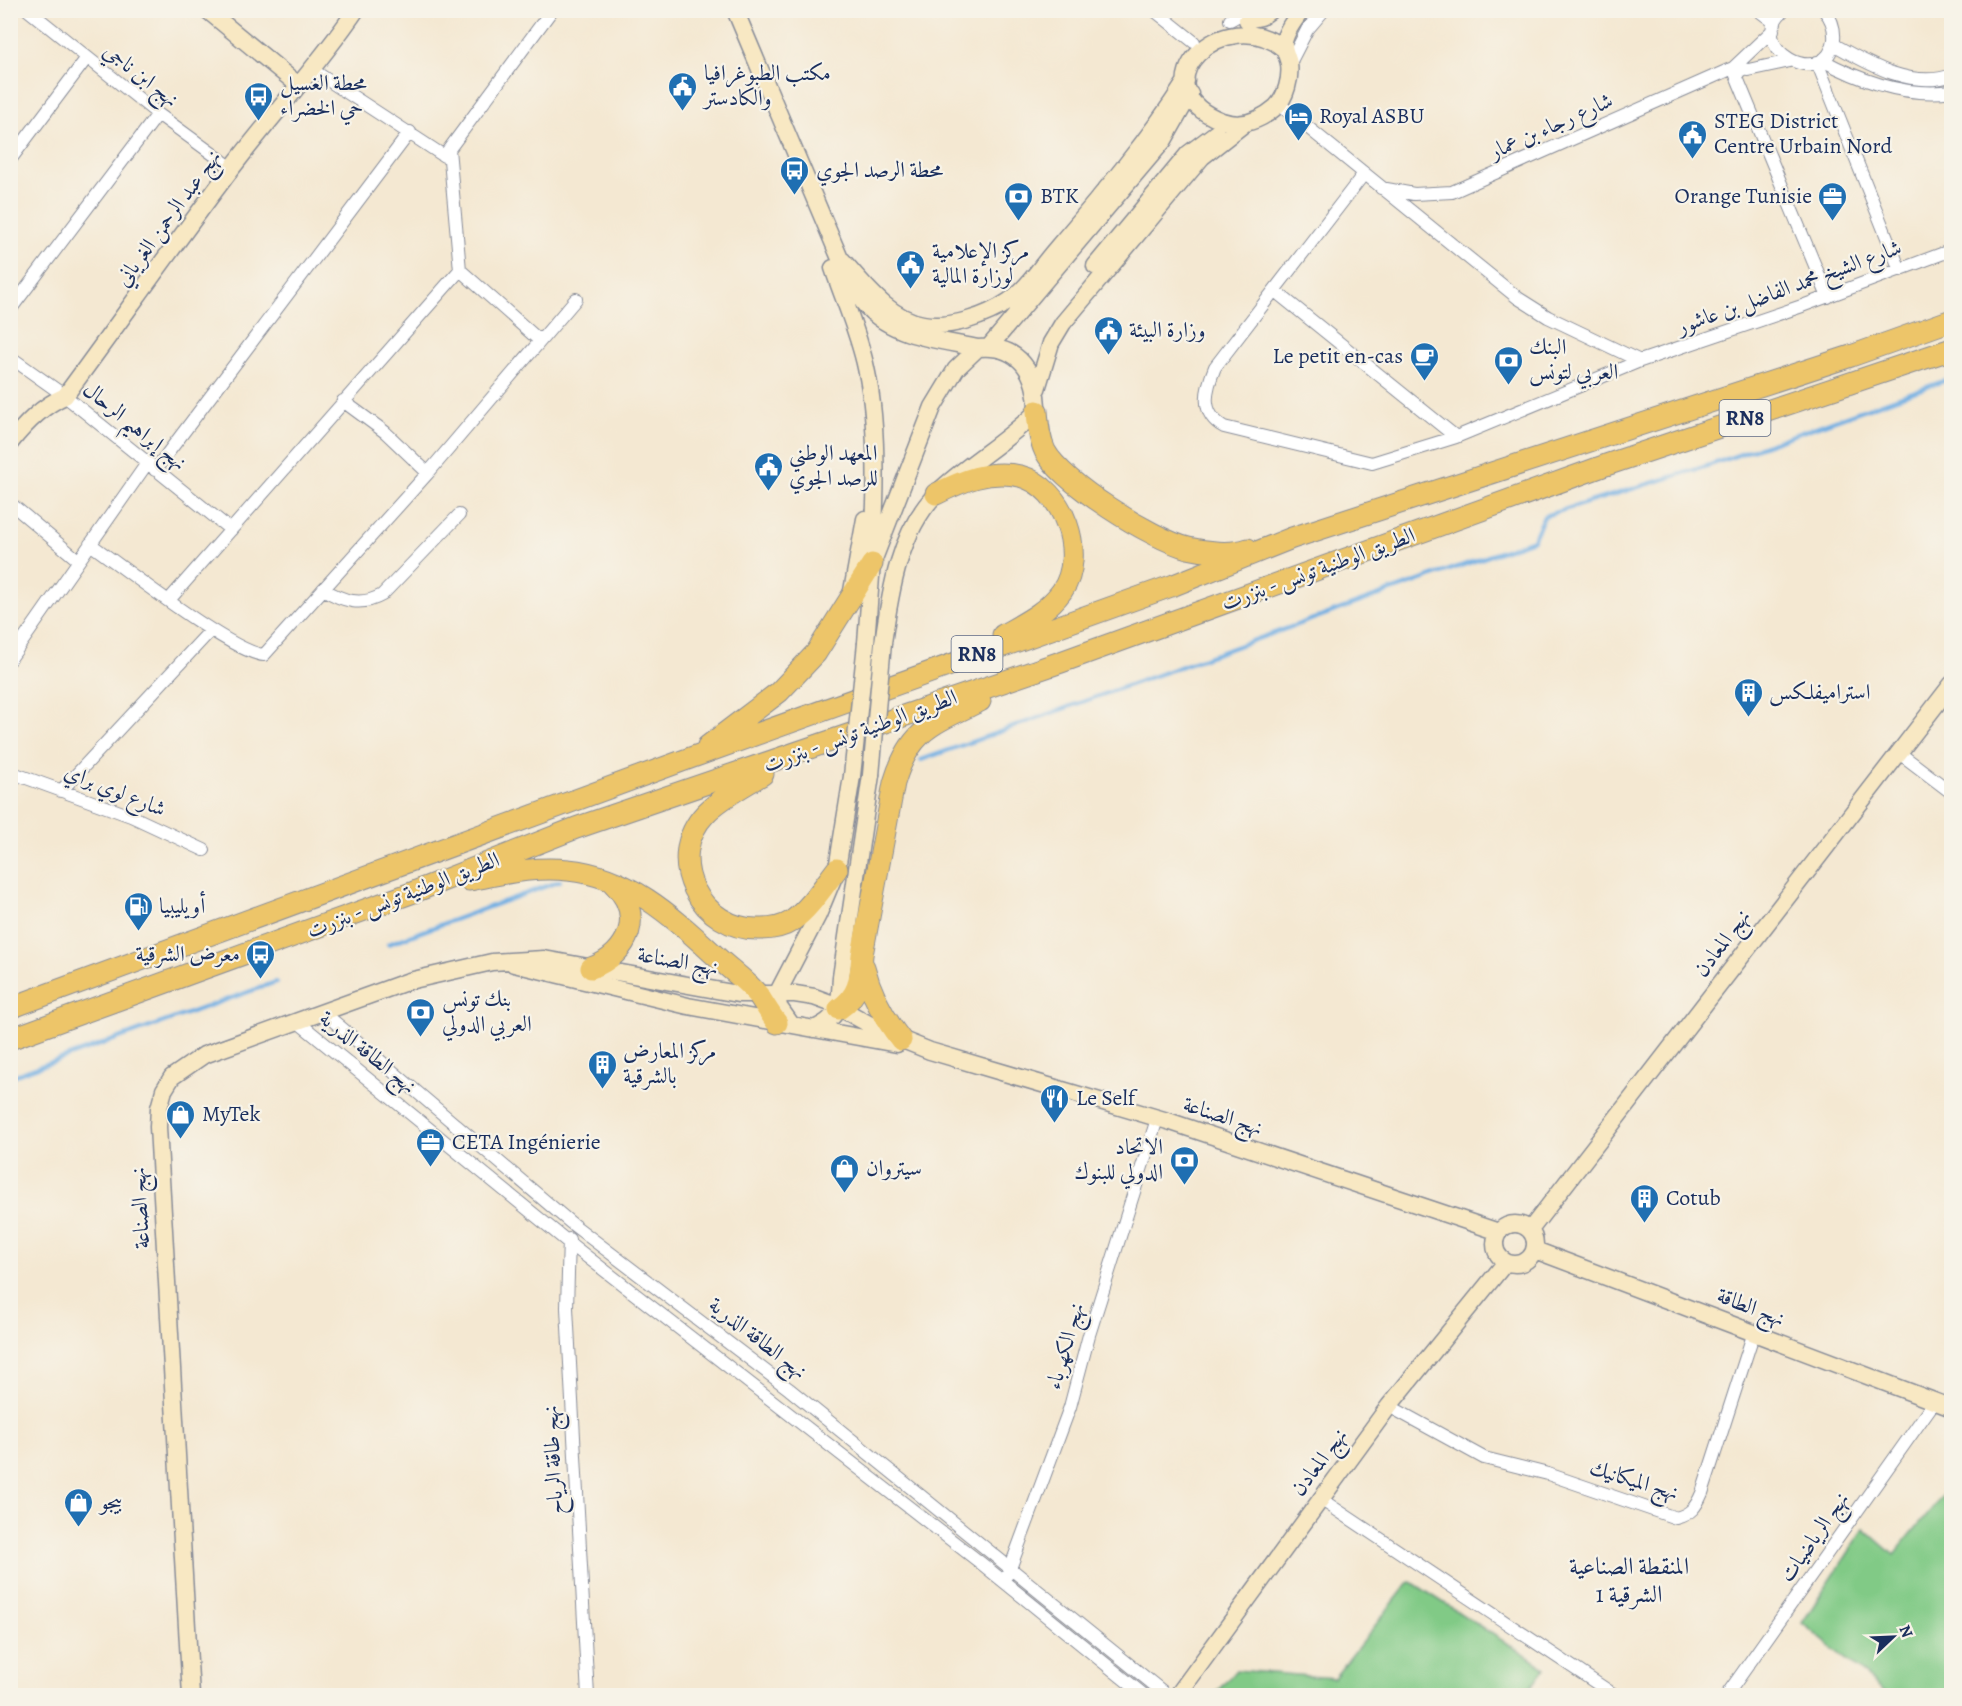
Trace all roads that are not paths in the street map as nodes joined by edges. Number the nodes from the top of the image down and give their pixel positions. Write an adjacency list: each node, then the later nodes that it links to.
1 (28, 10): 18 (street, نهج ابن ناجي)
2 (207, 10): 24 (street)
3 (356, 10): 22 (street, نهج عبد الرحمن الغرياني)
4 (552, 10): 31 (street)
5 (735, 10): 36 (street)
6 (1154, 10): 15 (street)
7 (1271, 10): 13 (street)
8 (1302, 10): 17 (street)
9 (1324, 10): 17 (street)
10 (1758, 10): 14 (street)
11 (1784, 10): 14 (street, شارع رجاء بن عمار)
12 (1831, 13): 16 (street)
13 (1242, 17): 15 (street); 17 (street)
14 (1774, 27): 20 (street); 21 (street, شارع رجاء بن عمار)
15 (1194, 42): 25 (street)
16 (1833, 44): 19 (street); 23 (street)
17 (1287, 57): 27 (street)
18 (87, 59): 28 (street, نهج ابن ناجي); 32 (street)
19 (1819, 61): 20 (street, شارع رجاء بن عمار); 26 (street); 40 (street)
20 (1790, 62): 21 (street, شارع رجاء بن عمار)
21 (1733, 68): 35 (street, شارع رجاء بن عمار); 42 (street)
22 (311, 69): 24 (street, نهج عبد الرحمن الغرياني); 30 (street)
23 (1952, 75)
24 (297, 84): 33 (street, نهج عبد الرحمن الغرياني)
25 (1188, 87): 29 (street); 38 (street); 47 (street)
26 (1952, 91)
27 (1279, 104): 29 (street); 34 (street)
28 (158, 114): 33 (street, نهج ابن ناجي); 44 (street)
29 (1237, 124): 51 (street)
30 (410, 132): 31 (street); 58 (street)
31 (449, 149): 39 (street)
32 (10, 160)
33 (232, 168): 52 (street, نهج عبد الرحمن الغرياني)
34 (1364, 175): 35 (street); 41 (street)
35 (1380, 187): 50 (street)
36 (828, 234): 38 (street); 57 (street)
37 (1952, 250): 40 (street, شارع الشيخ محمد الفاضل بن عاشور)
38 (842, 260): 47 (street)
39 (460, 270): 46 (street); 53 (street)
40 (1900, 270): 42 (street, شارع الشيخ محمد الفاضل بن عاشور)
41 (1275, 291): 55 (street); 55 (street, شارع الشيخ محمد الفاضل بن عاشور)
42 (1828, 297): 50 (street, شارع الشيخ محمد الفاضل بن عاشور)
43 (576, 299): 46 (street)
44 (10, 310)
45 (1952, 320): 64 (highway, الطريق الوطنية تونس - بنزرت / RN8)
46 (539, 340): 59 (street)
47 (983, 347): 51 (street); 67 (street)
48 (1952, 349): 74 (highway, الطريق الوطنية تونس - بنزرت / RN8)
49 (10, 357): 52 (street, نهج إبراهيم الرحال)
50 (1640, 362): 55 (street, شارع الشيخ محمد الفاضل بن عاشور)
51 (1037, 389): 54 (street)
52 (65, 396): 56 (street, نهج عبد الرحمن الغرياني); 58 (street, نهج إبراهيم الرحال)
53 (343, 401): 59 (street); 63 (street)
54 (1037, 411): 60 (street); 64 (highway)
55 (1456, 437)
56 (10, 443)
57 (874, 462): 67 (street); 70 (street)
58 (152, 466): 63 (street, نهج إبراهيم الرحال); 65 (street)
59 (428, 472): 68 (street)
60 (936, 494): 72 (highway); 91 (street, bridge)
61 (10, 503): 66 (street)
62 (459, 515): 68 (street)
63 (231, 530): 69 (street)
64 (1292, 538): 72 (highway, الطريق الوطنية تونس - بنزرت / RN8)
65 (90, 544): 66 (street); 69 (street)
66 (78, 560): 73 (street)
67 (872, 564): 70 (highway); 83 (street, bridge)
68 (323, 589): 71 (street)
69 (169, 600): 71 (street)
70 (850, 600): 78 (highway)
71 (211, 630): 80 (street)
72 (976, 654): 78 (highway, الطريق الوطنية تونس - بنزرت / RN8)
73 (10, 659)
74 (1061, 662): 76 (highway, الطريق الوطنية تونس - بنزرت / RN8); 86 (highway)
75 (1952, 684): 77 (street, نهج المعادن)
76 (802, 752): 83 (highway); 85 (highway, الطريق الوطنية تونس - بنزرت / RN8)
77 (1898, 752): 81 (street); 101 (street, نهج المعادن)
78 (693, 757): 90 (highway, الطريق الوطنية تونس - بنزرت / RN8)
79 (10, 772): 80 (street, شارع لوي براي)
80 (61, 791): 82 (street, شارع لوي براي)
81 (1952, 793)
82 (204, 850)
83 (837, 869): 89 (street)
84 (610, 881): 85 (highway); 88 (highway); 89 (highway)
85 (414, 892): 96 (highway, الطريق الوطنية تونس - بنزرت / RN8)
86 (862, 955): 91 (highway); 97 (highway)
87 (507, 962): 88 (street, نهج الصناعة); 92 (street, نهج الصناعة); 94 (street, نهج الصناعة)
88 (591, 968): 89 (street, نهج الصناعة)
89 (768, 994): 91 (street, نهج الصناعة); 94 (highway)
90 (10, 1008)
91 (839, 1009): 95 (street); 97 (street, نهج الصناعة)
92 (324, 1013): 93 (street, نهج الصناعة); 100 (street, نهج الطاقة الذرية)
93 (298, 1022): 103 (street, نهج الطاقة الذرية); 113 (street, نهج الصناعة)
94 (784, 1024): 95 (street, نهج الصناعة)
95 (814, 1029): 98 (street, نهج الصناعة)
96 (10, 1039)
97 (901, 1040): 98 (street, نهج الصناعة)
98 (930, 1051): 99 (street, نهج الصناعة)
99 (1157, 1119): 102 (street, نهج الصناعة); 111 (street, نهج الكهرباء)
100 (571, 1223): 103 (street, نهج طاقة الرياح); 111 (street, نهج الطاقة الذرية)
101 (1530, 1230): 102 (street); 104 (street)
102 (1499, 1232): 105 (street)
103 (568, 1242): 112 (street, نهج الطاقة الذرية); 114 (street, نهج طاقة الرياح)
104 (1534, 1250): 105 (street); 106 (street, نهج الطاقة)
105 (1506, 1262): 108 (street, نهج المعادن)
106 (1754, 1332): 107 (street, نهج الطاقة); 108 (street, نهج الميكانيك)
107 (1935, 1401): 109 (street, نهج الطاقة); 119 (street, نهج الرياضيات)
108 (1389, 1406): 110 (street, نهج المعادن)
109 (1952, 1408)
110 (1320, 1498): 117 (street, نهج المعادن); 118 (street)
111 (1012, 1567): 112 (street, نهج الكهرباء); 116 (street, نهج الطاقة الذرية)
112 (1005, 1582): 115 (street, نهج الطاقة الذرية)
113 (191, 1695)
114 (588, 1695)
115 (1145, 1695)
116 (1168, 1695)
117 (1177, 1695)
118 (1616, 1695)
119 (1726, 1695)

